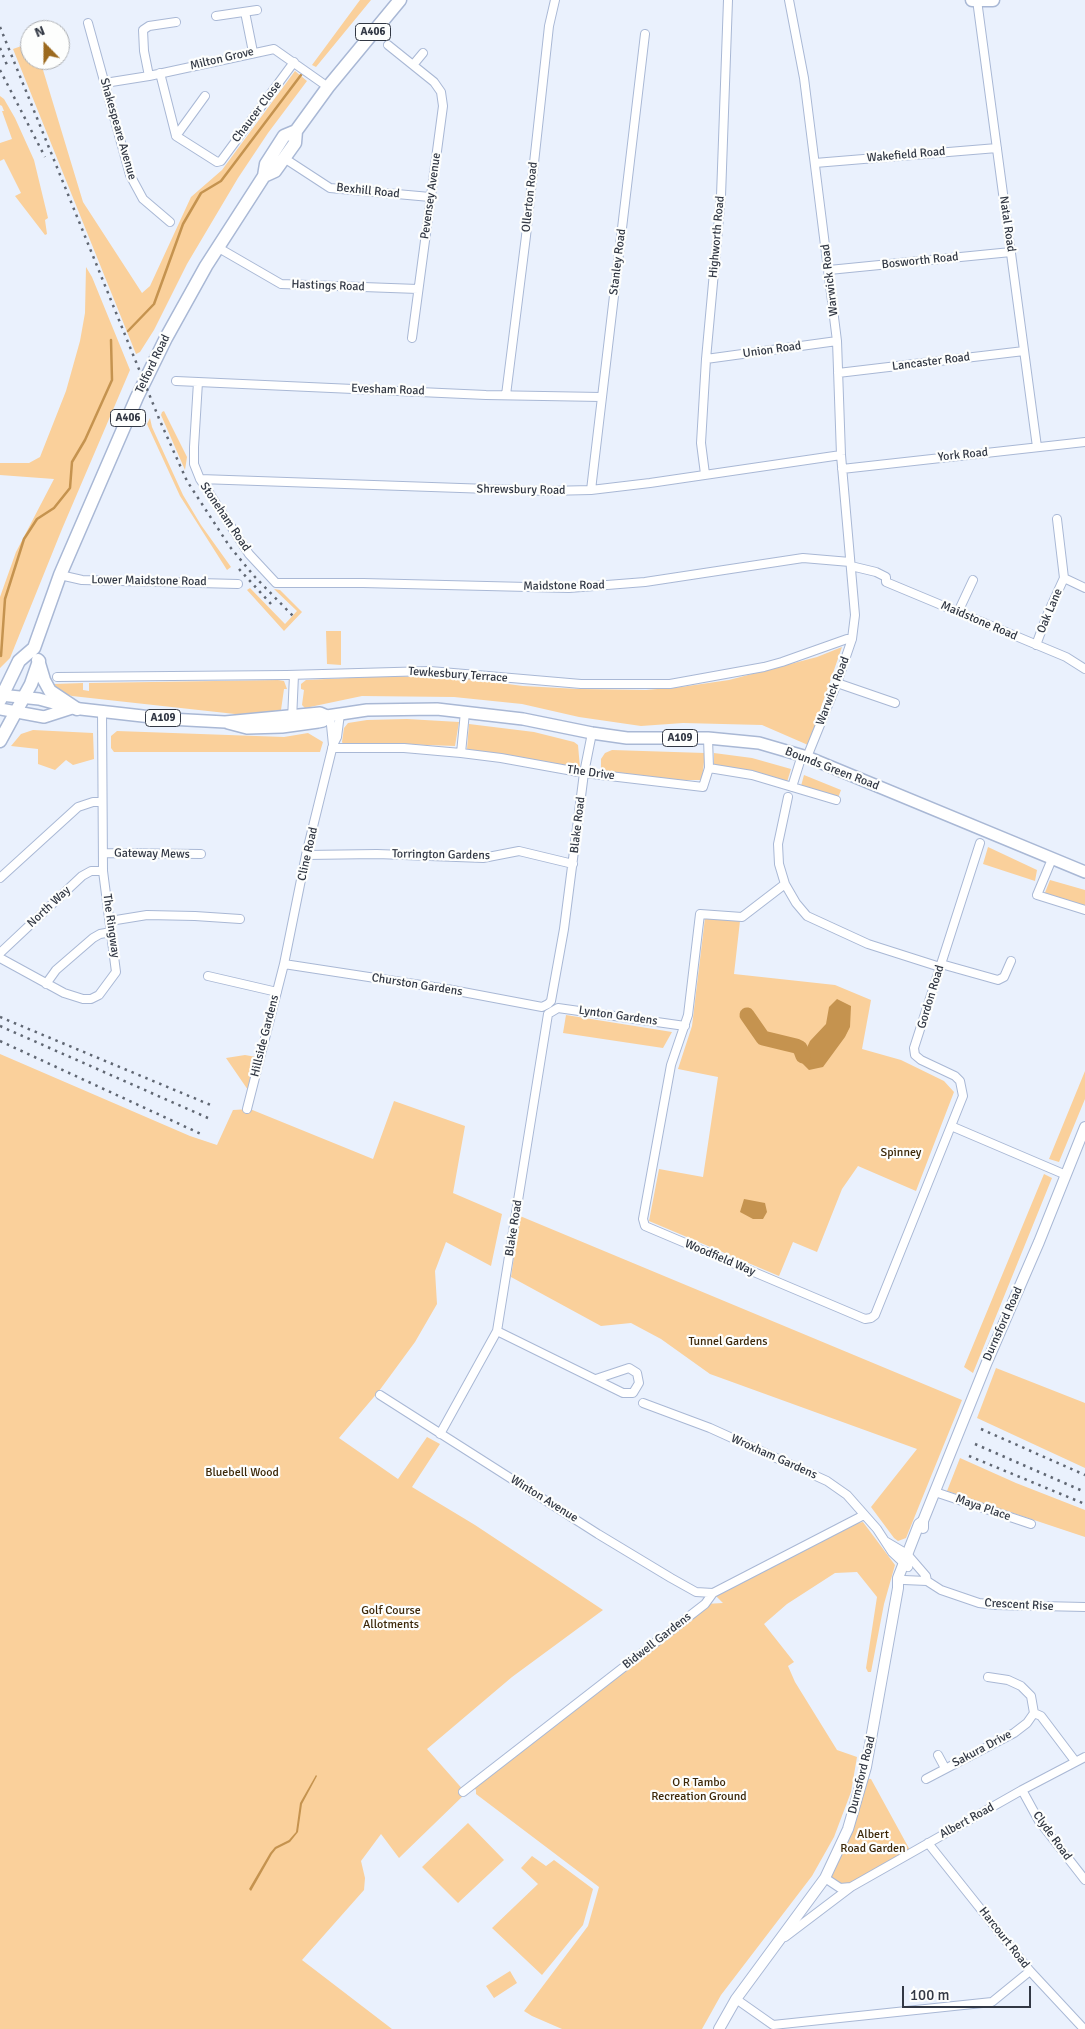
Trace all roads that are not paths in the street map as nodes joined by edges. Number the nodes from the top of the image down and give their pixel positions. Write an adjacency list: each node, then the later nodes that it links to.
1 (400, 0): 22 (highway, Telford Road / A406)
2 (728, 0): 39 (street, Highworth Road)
3 (789, 0): 28 (street, Warwick Road)
4 (972, 0): 5 (highway)
5 (978, 0): 6 (highway); 26 (street, Natal Road)
6 (993, 0)
7 (555, 3): 43 (street, Ollerton Road)
8 (257, 10): 9 (street)
9 (245, 12): 10 (street); 15 (street)
10 (216, 16)
11 (176, 22): 20 (street)
12 (88, 23): 21 (street, Shakespeare Avenue)
13 (645, 34): 44 (street, Stanley Road)
14 (388, 45): 18 (street, Pevensey Avenue)
15 (253, 52): 17 (street, Milton Grove); 19 (street, Milton Grove)
16 (423, 53): 18 (street)
17 (294, 62): 22 (street, Milton Grove); 25 (street, Chaucer Close)
18 (414, 65): 30 (street, Pevensey Avenue)
19 (160, 73): 20 (street, Milton Grove); 25 (street)
20 (149, 76): 21 (street, Milton Grove)
21 (105, 83): 31 (street, Shakespeare Avenue)
22 (328, 87): 24 (highway, Telford Road / A406)
23 (205, 96): 25 (street)
24 (296, 131): 27 (highway, Telford Road / A406); 29 (highway, Telford Road / A406)
25 (176, 136)
26 (997, 148): 28 (street, Wakefield Road); 33 (street, Natal Road)
27 (284, 158): 29 (highway, Telford Road / A406); 30 (street, Bexhill Road)
28 (815, 163): 34 (street, Warwick Road)
29 (264, 176): 32 (highway, Telford Road / A406)
30 (430, 198): 35 (street, Pevensey Avenue)
31 (170, 222)
32 (217, 247): 35 (street, Hastings Road); 54 (highway, Telford Road / A406)
33 (1011, 252): 34 (street, Bosworth Road); 38 (street, Natal Road)
34 (829, 270): 37 (street, Warwick Road)
35 (418, 289): 36 (street, Pevensey Avenue)
36 (412, 338)
37 (837, 341): 39 (street, Union Road); 40 (street, Warwick Road)
38 (1024, 351): 40 (street, Lancaster Road); 46 (street, Natal Road)
39 (706, 359): 49 (street, Highworth Road)
40 (838, 373): 47 (street, Warwick Road)
41 (176, 381): 42 (street, Evesham Road)
42 (198, 382): 43 (street, Evesham Road); 50 (street, Stoneham Road)
43 (506, 395): 44 (street, Evesham Road)
44 (601, 398): 51 (street, Stanley Road)
45 (1085, 442): 46 (street, York Road)
46 (1037, 447): 48 (street, York Road)
47 (841, 456): 48 (street, Warwick Road); 49 (street, Shrewsbury Road)
48 (842, 469): 53 (street, Warwick Road)
49 (705, 474): 51 (street, Shrewsbury Road)
50 (200, 480): 51 (street, Shrewsbury Road); 57 (street, Stoneham Road)
51 (591, 490)
52 (1057, 518): 55 (street, Oak Lane)
53 (851, 564): 57 (street, Maidstone Road); 60 (street, Maidstone Road); 61 (street, Warwick Road)
54 (60, 575): 58 (street, Lower Maidstone Road); 63 (highway, Telford Road / A406)
55 (1064, 578): 59 (street); 62 (street, Oak Lane)
56 (972, 580): 60 (street)
57 (276, 583)
58 (238, 584)
59 (1085, 588)
60 (958, 612): 62 (street, Maidstone Road)
61 (852, 639): 66 (street, Tewkesbury Terrace); 68 (street, Warwick Road)
62 (1036, 645): 65 (street, Maidstone Road)
63 (34, 648): 64 (highway); 69 (highway, Telford Road / A406)
64 (39, 661): 70 (highway); 72 (highway)
65 (1085, 668)
66 (294, 674): 67 (street, Tewkesbury Terrace); 77 (street)
67 (57, 677)
68 (837, 683): 71 (street); 84 (street, Warwick Road)
69 (1, 696): 70 (main road, A109)
70 (24, 698): 72 (main road, Bounds Green Road / A109); 74 (highway)
71 (895, 703)
72 (75, 708): 73 (main road, Bounds Green Road / A109); 74 (main road, Bounds Green Road / A109)
73 (102, 710): 77 (main road, Bounds Green Road / A109); 90 (street, The Ringway)
74 (9, 711): 78 (highway); 81 (highway)
75 (465, 712): 76 (main road, Bounds Green Road / A109); 79 (main road, Bounds Green Road / A109); 83 (street)
76 (333, 715): 77 (main road, Bounds Green Road / A109); 82 (street, Cline Road)
77 (292, 721)
78 (0, 722)
79 (592, 733): 80 (main road, Bounds Green Road / A109); 86 (street, Blake Road)
80 (708, 738): 84 (main road, Bounds Green Road / A109); 85 (street)
81 (0, 741)
82 (333, 747): 83 (street, The Drive); 94 (street, Cline Road)
83 (461, 753): 86 (street, The Drive)
84 (804, 756): 87 (street, Warwick Road); 95 (main road, Bounds Green Road / A109)
85 (709, 768): 86 (street, The Drive); 87 (street)
86 (584, 773): 96 (street, Blake Road)
87 (792, 787): 89 (street)
88 (788, 796): 100 (street)
89 (836, 800)
90 (102, 802): 92 (street, The Ringway); 99 (street)
91 (980, 843): 109 (street, Gordon Road)
92 (103, 853): 93 (street, Gateway Mews); 97 (street, The Ringway)
93 (201, 854)
94 (306, 855): 96 (street, Torrington Gardens); 108 (street, Cline Road)
95 (1052, 859): 98 (main road, Bounds Green Road / A109); 101 (street)
96 (573, 864): 113 (street, Blake Road)
97 (103, 870): 103 (street, The Ringway); 105 (street, North Way)
98 (1085, 872)
99 (0, 878)
100 (785, 884): 109 (street); 114 (street, Woodfield Way)
101 (1085, 910)
102 (240, 920): 103 (street)
103 (110, 921): 104 (street, The Ringway)
104 (111, 932): 111 (street); 111 (street, The Ringway)
105 (0, 953)
106 (0, 958): 111 (street, The Ringway)
107 (1011, 961): 109 (street)
108 (284, 964): 112 (street, Hillside Gardens); 113 (street, Churston Gardens)
109 (940, 966): 116 (street, Gordon Road)
110 (208, 976): 112 (street)
111 (46, 984)
112 (277, 992): 115 (street, Hillside Gardens)
113 (550, 1007): 114 (street, Lynton Gardens); 119 (street, Blake Road)
114 (685, 1026): 116 (street, Woodfield Way)
115 (247, 1109)
116 (951, 1126): 118 (street)
117 (1085, 1127): 118 (main road, Durnsford Road)
118 (1066, 1175): 124 (main road, Durnsford Road)
119 (497, 1331): 120 (street); 123 (street, Blake Road)
120 (596, 1380): 120 (street)
121 (380, 1395): 123 (street, Winton Avenue)
122 (643, 1403): 125 (street, Wroxham Gardens)
123 (440, 1434): 130 (street, Winton Avenue)
124 (935, 1492): 126 (street, Maya Place); 127 (main road, Durnsford Road)
125 (864, 1515): 127 (street, Wroxham Gardens); 130 (street, Bidwell Gardens)
126 (1031, 1524)
127 (907, 1561): 128 (street, Crescent Rise); 129 (main road, Durnsford Road)
128 (927, 1581): 129 (street, Crescent Rise); 131 (street, Crescent Rise)
129 (901, 1584): 142 (main road, Durnsford Road)
130 (713, 1593): 140 (street, Bidwell Gardens)
131 (1085, 1607)
132 (988, 1677): 133 (street)
133 (1034, 1713): 136 (street); 137 (street, Sakura Drive)
134 (938, 1755): 137 (street)
135 (1085, 1757): 136 (street, Albert Road)
136 (1075, 1761): 139 (street, Albert Road)
137 (945, 1768): 138 (street, Sakura Drive)
138 (926, 1779)
139 (1022, 1790): 141 (street, Albert Road); 143 (street, Clyde Road)
140 (463, 1792)
141 (928, 1843): 144 (street, Albert Road); 146 (street, Harcourt Road)
142 (825, 1878): 144 (street); 145 (main road, Durnsford Road)
143 (1085, 1880)
144 (851, 1887): 145 (street, Albert Road)
145 (778, 1942): 147 (main road, Albert Road)
146 (1030, 1971): 147 (street); 149 (street, Harcourt Road)
147 (736, 1999): 148 (main road, Albert Road)
148 (719, 2029)
149 (1084, 2029)

